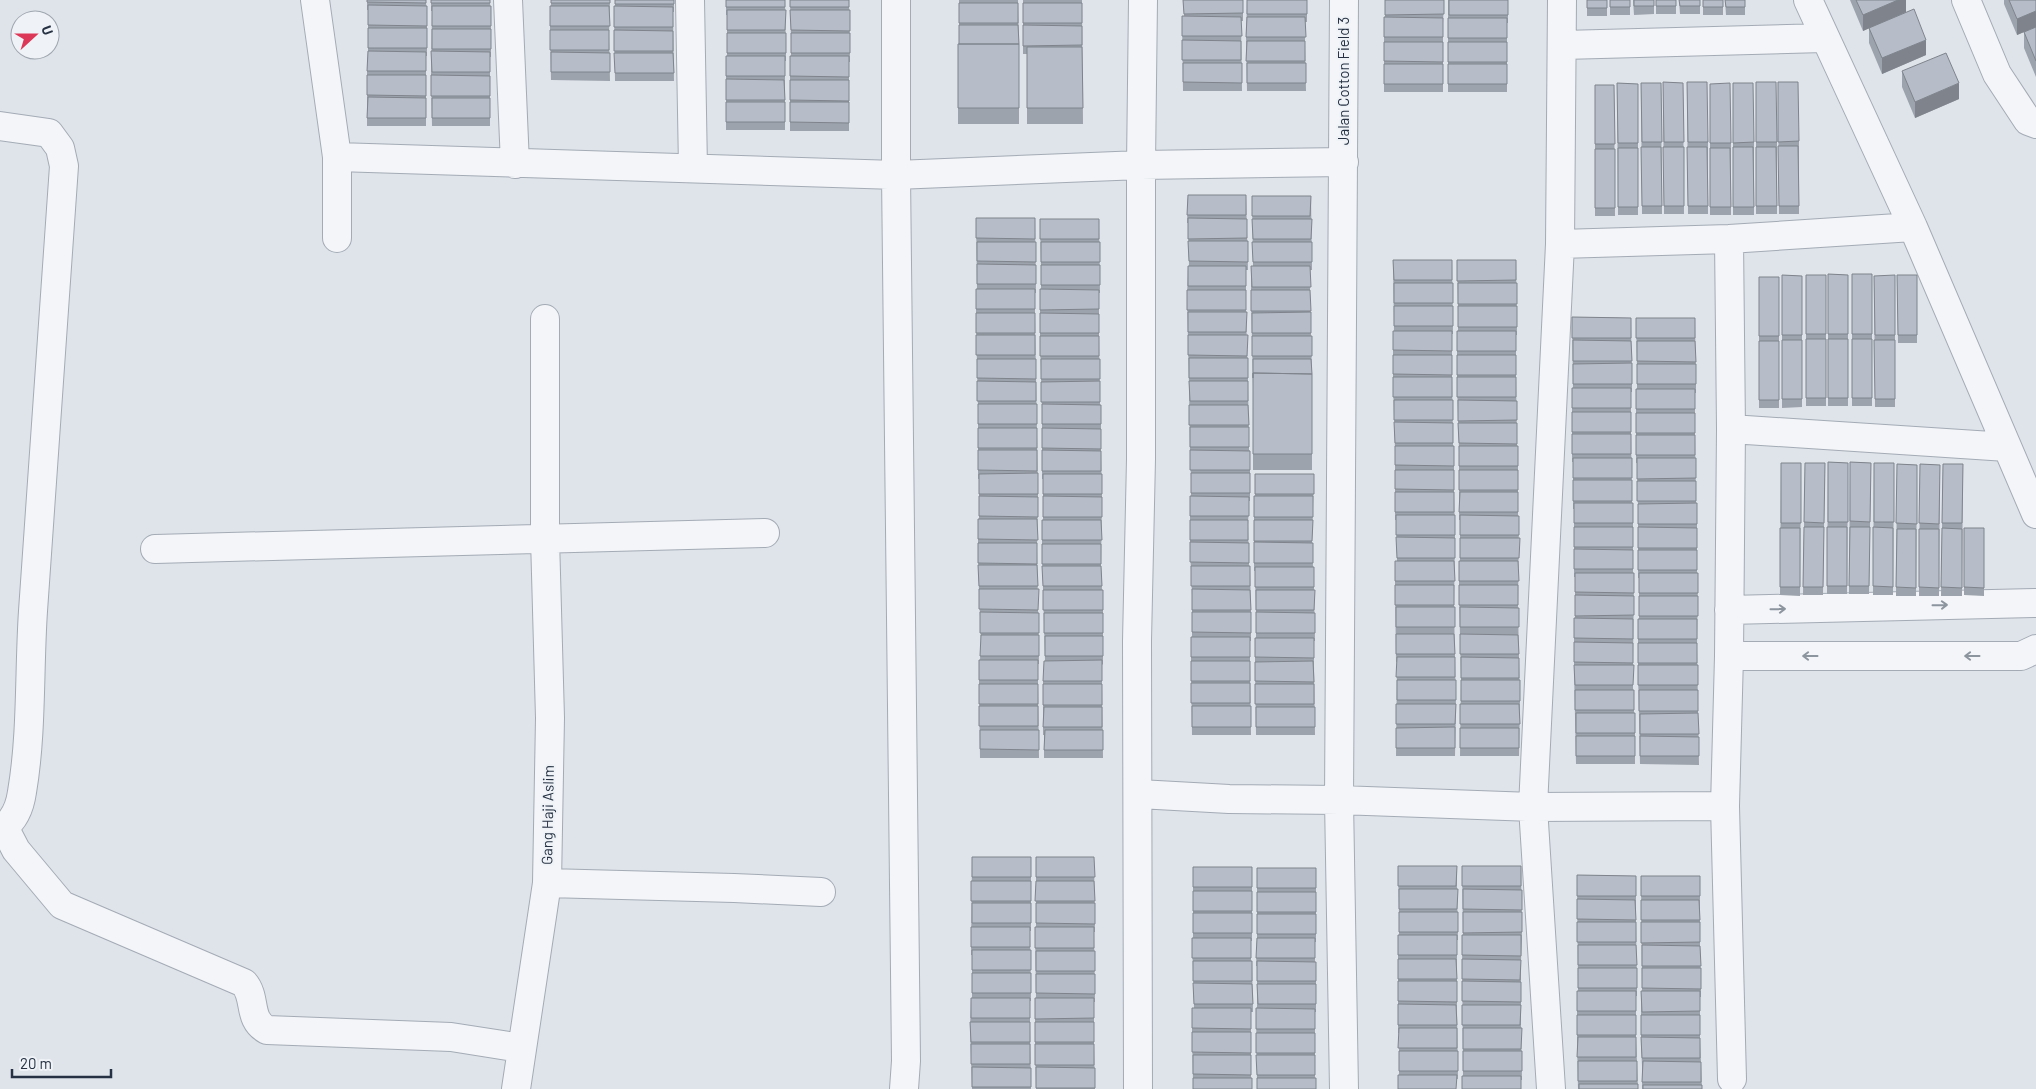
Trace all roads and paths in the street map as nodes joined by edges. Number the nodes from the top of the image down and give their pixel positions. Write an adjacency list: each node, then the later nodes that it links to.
1 (315, 0): 14 (street)
2 (508, 0): 16 (street)
3 (690, 0): 18 (street)
4 (896, 0): 19 (street)
5 (1143, 0): 17 (street)
6 (1344, 0): 15 (street, Jalan Cotton Field 3)
7 (1562, 0): 11 (street)
8 (1808, 0): 10 (street)
9 (1966, 0): 12 (street)
10 (1824, 38): 11 (street); 20 (street)
11 (1563, 45): 23 (street)
12 (2036, 124)
13 (0, 126): 39 (street)
14 (337, 157): 16 (street); 21 (street)
15 (1344, 162): 17 (street); 36 (street, Jalan Cotton Field 3)
16 (515, 164): 18 (street)
17 (1141, 164): 19 (street); 35 (street)
18 (693, 168): 19 (street)
19 (896, 176): 45 (street)
20 (1913, 227): 22 (street); 26 (street)
21 (337, 238)
22 (1729, 239): 23 (street); 25 (street)
23 (1560, 244): 38 (street)
24 (545, 320): 29 (street, Gang Haji Aslim)
25 (1731, 429): 26 (street); 32 (street)
26 (2007, 447): 27 (street)
27 (2036, 514)
28 (765, 533): 29 (street)
29 (545, 538): 30 (street); 40 (street, Gang Haji Aslim)
30 (155, 549)
31 (2036, 603): 32 (street, one-way to 31)
32 (1729, 610): 34 (street)
33 (2036, 649): 34 (street, one-way to 34)
34 (1729, 656): 37 (street)
35 (1139, 794): 36 (street); 46 (street)
36 (1338, 800): 38 (street); 47 (street, Jalan Cotton Field 3)
37 (1725, 806): 38 (street); 43 (street)
38 (1533, 807): 48 (street)
39 (2, 827): 42 (street)
40 (547, 883): 41 (street); 42 (street, Gang Haji Aslim)
41 (821, 892)
42 (521, 1048): 44 (street, Gang Haji Aslim)
43 (1732, 1079)
44 (516, 1089)
45 (904, 1089)
46 (1138, 1089)
47 (1344, 1089)
48 (1551, 1089)

